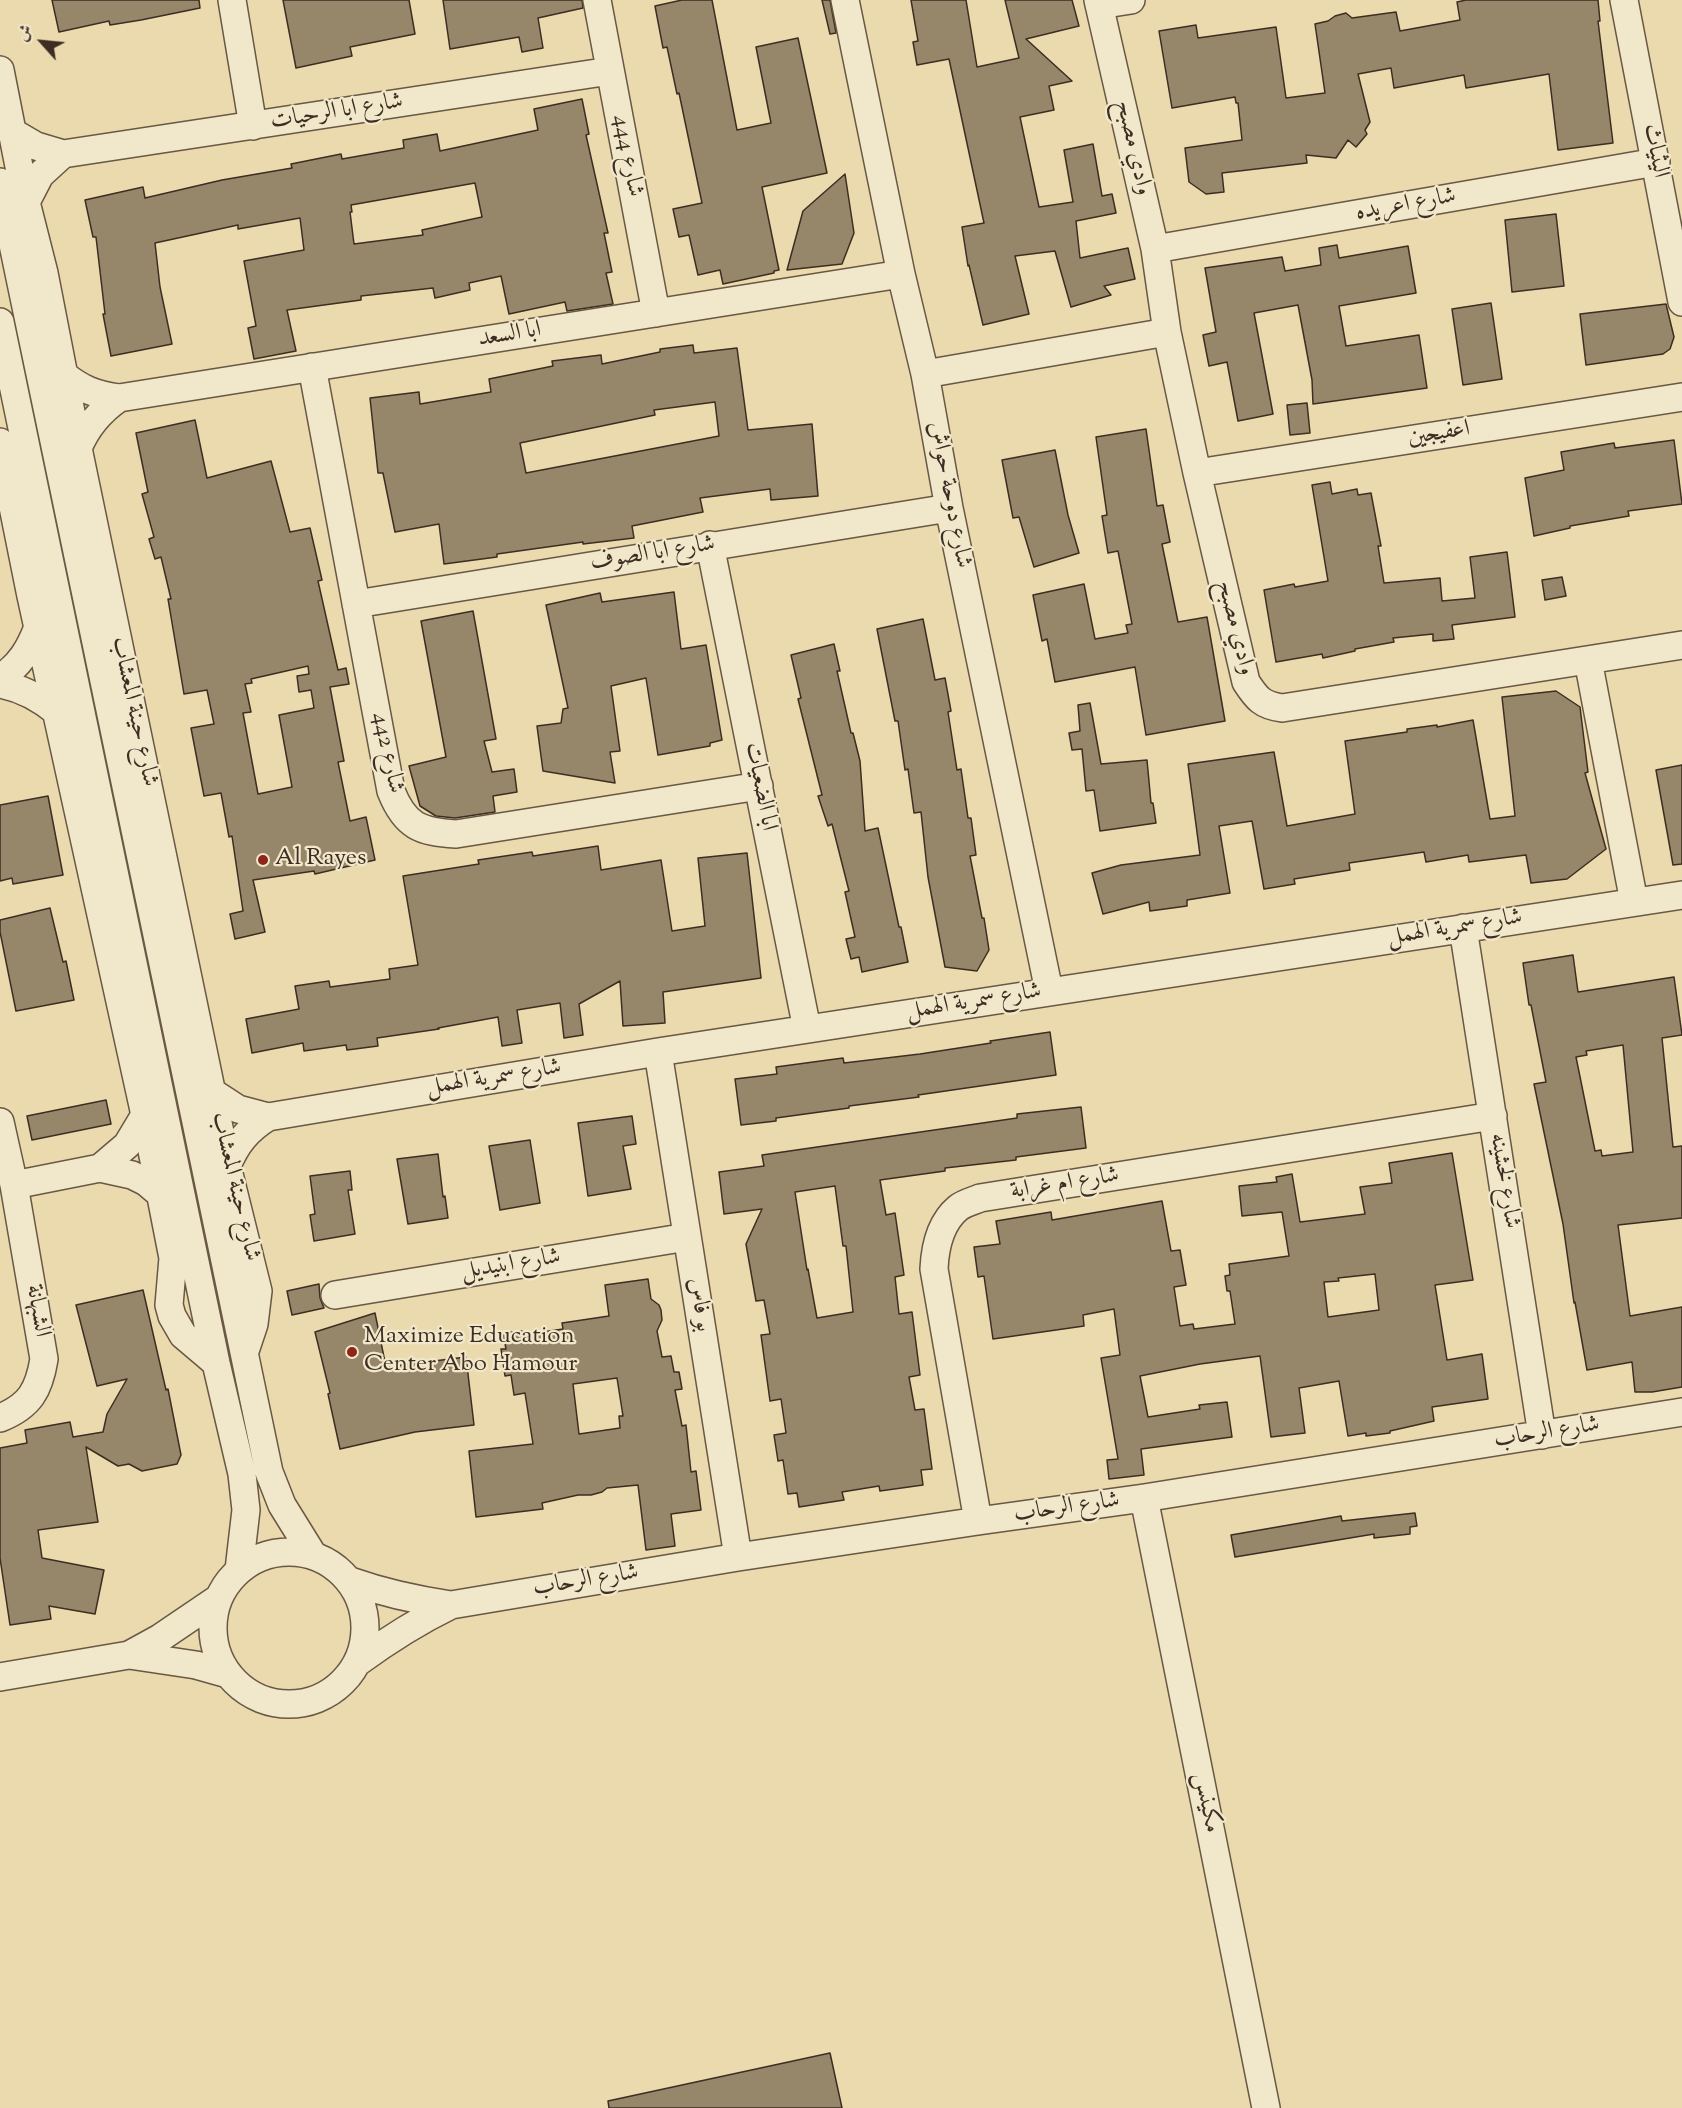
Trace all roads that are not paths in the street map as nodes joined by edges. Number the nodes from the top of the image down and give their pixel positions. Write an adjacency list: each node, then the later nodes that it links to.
1 (232, 0): 9 (street)
2 (597, 0): 8 (street, شارع 444)
3 (845, 0): 17 (street, شارع دوحة حواش)
4 (1131, 0): 6 (street)
5 (1624, 0): 12 (street, اليثياث)
6 (1099, 3): 15 (street, وادي مصبح)
7 (0, 70): 10 (street, شارع حينة المعشاب)
8 (610, 71): 9 (street, شارع ابا الرحيات); 19 (street, شارع 444)
9 (253, 126): 11 (street, شارع ابا الرحيات)
10 (12, 132): 11 (street, شارع ابا الرحيات); 14 (street, شارع حينة المعشاب)
11 (63, 154): 14 (street)
12 (1656, 162): 15 (street, شارع اعريده); 18 (street, اليثياث)
13 (0, 182): 16 (street, شارع حينة المعشاب)
14 (26, 202): 21 (street, شارع حينة المعشاب)
15 (1155, 249): 22 (street, وادي مصبح)
16 (18, 272): 21 (street); 60 (street, شارع حينة المعشاب)
17 (901, 274): 19 (street, ابا السعد); 24 (street, شارع دوحة حواش)
18 (1682, 302)
19 (656, 313): 23 (street, ابا السعد)
20 (0, 322): 33 (street)
21 (56, 331): 25 (street, شارع حينة المعشاب)
22 (1167, 332): 24 (street); 30 (street, وادي مصبح)
23 (312, 367): 27 (street, ابا السعد); 35 (street, شارع 442)
24 (925, 374): 31 (street, شارع دوحة حواش)
25 (64, 375): 27 (street, ابا السعد); 29 (street, شارع حينة المعشاب)
26 (1682, 397): 30 (street, اعفيجين)
27 (118, 398): 29 (street)
28 (0, 442): 34 (street)
29 (78, 448): 49 (street, شارع حينة المعشاب)
30 (1197, 473): 38 (street, وادي مصبح)
31 (949, 508): 32 (street, شارع ابا الصوف); 46 (street, شارع دوحة حواش)
32 (710, 545): 35 (street, شارع ابا الصوف); 42 (street, ابا الضعيات)
33 (46, 546): 34 (street); 61 (street)
34 (31, 596): 36 (street)
35 (356, 604): 42 (street, شارع 442)
36 (38, 627): 39 (street); 41 (street)
37 (1682, 645): 38 (street, وادي مصبح)
38 (1588, 660): 44 (street)
39 (0, 678)
40 (0, 684): 41 (street)
41 (57, 712): 50 (street)
42 (759, 786): 47 (street, ابا الضعيات)
43 (1682, 895): 44 (street, شارع سمرية الهمل)
44 (1634, 902): 45 (street, شارع سمرية الهمل)
45 (1463, 928): 46 (street, شارع سمرية الهمل); 51 (street, شارع لخشينه)
46 (1049, 991): 47 (street, شارع سمرية الهمل)
47 (807, 1029): 48 (street, شارع سمرية الهمل)
48 (658, 1052): 52 (street, شارع سمرية الهمل); 58 (street, بو فاس)
49 (212, 1092): 52 (street, شارع سمرية الهمل); 54 (street, شارع حينة المعشاب)
50 (145, 1115): 55 (street); 57 (street)
51 (1493, 1116): 64 (street, شارع لخشينه); 66 (street, شارع ام غرابة)
52 (268, 1117): 54 (street, شارع سمرية الهمل)
53 (0, 1122): 56 (street, الشبهانة)
54 (227, 1166): 60 (street, شارع حينة المعشاب)
55 (100, 1168): 56 (street); 57 (street)
56 (14, 1185): 63 (street, الشبهانة)
57 (159, 1193): 61 (street)
58 (687, 1237): 59 (street, شارع ابنيديل); 68 (street, بو فاس)
59 (334, 1295)
60 (244, 1352): 67 (street, شارع حينة المعشاب)
61 (216, 1362): 69 (street)
62 (1682, 1412): 64 (street, شارع الرحاب)
63 (0, 1418)
64 (1542, 1435): 65 (street, شارع الرحاب)
65 (1144, 1498): 66 (street, شارع الرحاب); 77 (street, مكينس)
66 (978, 1521): 68 (street, شارع الرحاب)
67 (313, 1555): 69 (street); 70 (street)
68 (738, 1557): 72 (street, شارع الرحاب)
69 (239, 1570): 71 (street)
70 (350, 1581): 72 (street, شارع الرحاب); 74 (street)
71 (219, 1598): 73 (street); 75 (street)
72 (451, 1605): 74 (street, شارع الرحاب)
73 (129, 1655): 75 (street); 76 (street)
74 (358, 1662): 75 (street)
75 (228, 1674)
76 (0, 1677)
77 (1266, 2108)

